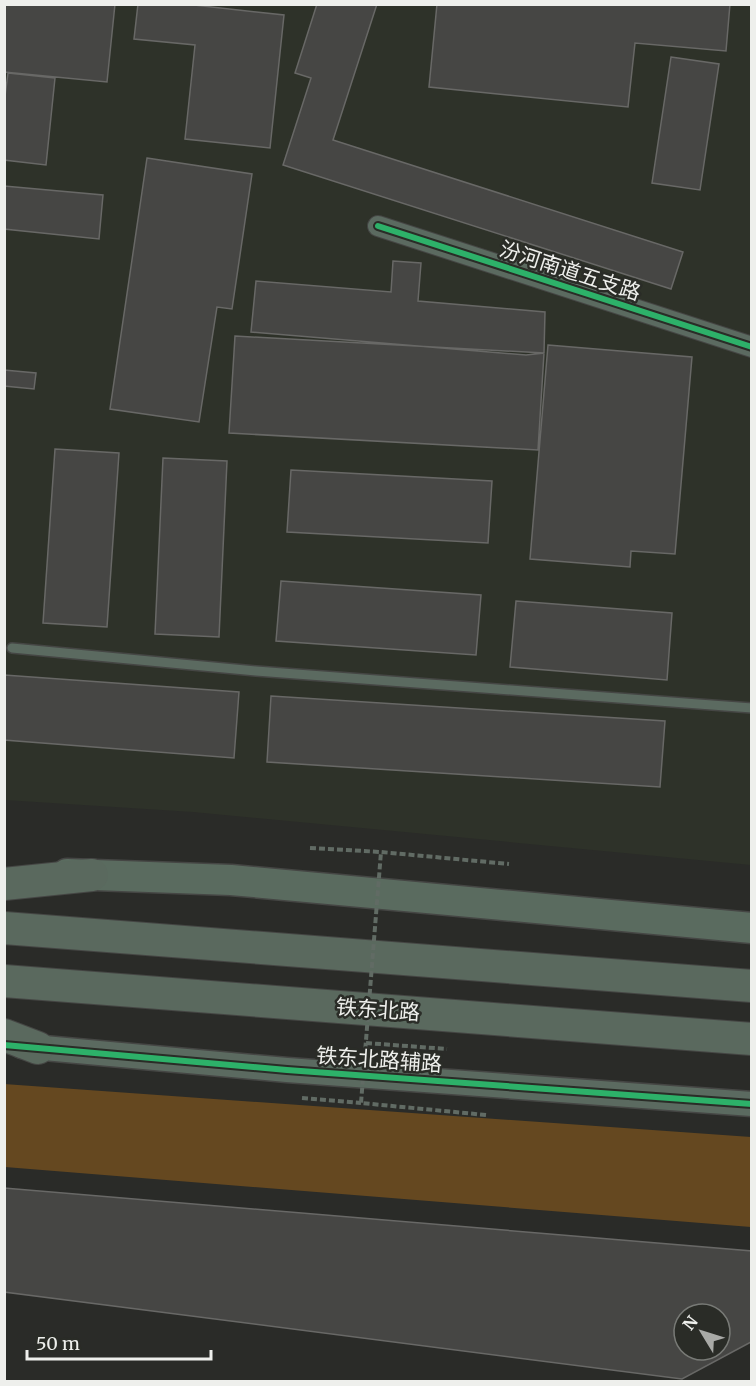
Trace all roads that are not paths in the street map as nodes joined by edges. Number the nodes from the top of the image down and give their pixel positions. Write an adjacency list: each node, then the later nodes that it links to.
1 (378, 226): 2 (street, 汾河南道五支路)
2 (752, 347)
3 (12, 648): 4 (lane)
4 (752, 708)
5 (4, 869): 6 (main road)
6 (92, 875): 7 (highway); 8 (main road)
7 (4, 884)
8 (751, 922)
9 (4, 928): 11 (highway)
10 (4, 981): 13 (highway, 铁东北路)
11 (752, 986)
12 (4, 1035): 15 (highway)
13 (752, 1040)
14 (4, 1045): 15 (street, 铁东北路辅路)
15 (38, 1048): 16 (street, 铁东北路辅路)
16 (752, 1104)

